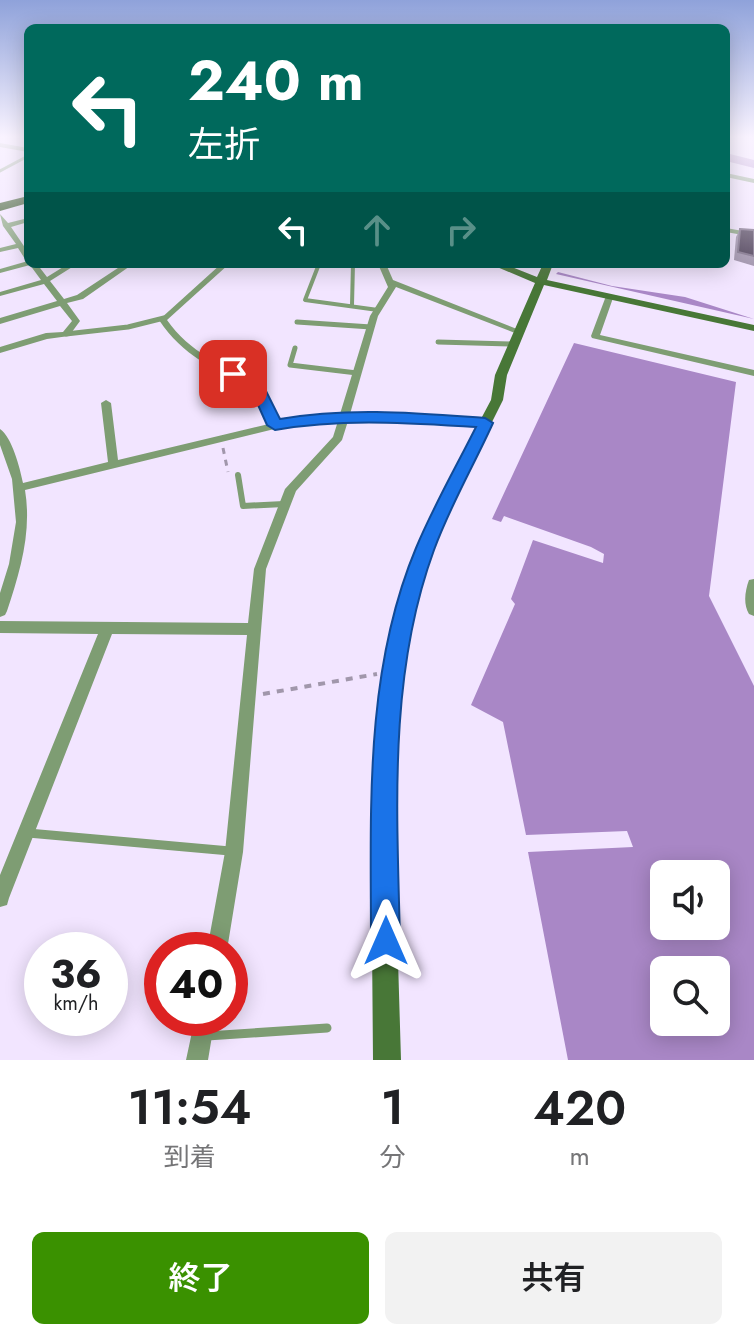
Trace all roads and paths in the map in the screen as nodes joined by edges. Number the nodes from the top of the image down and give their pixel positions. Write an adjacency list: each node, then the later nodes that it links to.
1 (24, 200): 2 (highway)
2 (0, 207)
3 (0, 216): 5 (street)
4 (24, 221): 5 (street)
5 (4, 227): 8 (street)
6 (730, 231): 7 (street)
7 (754, 235)
8 (20, 245): 9 (street); 10 (street)
9 (0, 250)
10 (24, 251)
11 (24, 266): 20 (street)
12 (34, 268): 22 (street)
13 (67, 268): 22 (street)
14 (123, 268): 26 (street)
15 (220, 268): 30 (street)
16 (317, 268): 27 (lane)
17 (353, 268): 27 (lane)
18 (384, 268): 23 (street)
19 (516, 268): 21 (street)
20 (0, 271)
21 (543, 273): 25 (street); 37 (street)
22 (44, 282): 24 (street); 26 (street)
23 (390, 282): 28 (street); 37 (street)
24 (0, 294)
25 (609, 298): 35 (street); 42 (street)
26 (62, 302): 31 (street); 36 (street)
27 (352, 305): 28 (lane)
28 (378, 310): 34 (street)
29 (316, 313): 33 (lane)
30 (164, 318): 36 (lane); 46 (street)
31 (0, 321)
32 (297, 322): 33 (lane)
33 (313, 323): 34 (lane)
34 (371, 327): 41 (street)
35 (754, 328)
36 (66, 334): 40 (street)
37 (516, 338): 38 (lane); 45 (street)
38 (438, 342)
39 (295, 348): 41 (lane)
40 (0, 350)
41 (357, 373): 44 (street)
42 (754, 373)
43 (106, 403): 50 (street)
44 (343, 418): 45 (street); 46 (street); 53 (street)
45 (485, 423): 60 (street)
46 (275, 425): 48 (street)
47 (0, 432): 49 (street)
48 (220, 437): 50 (street); 51 (path)
49 (4, 451): 52 (street)
50 (113, 463): 52 (street)
51 (238, 475): 53 (lane)
52 (22, 487): 56 (street)
53 (284, 504): 59 (street)
54 (754, 584): 55 (street)
55 (754, 610)
56 (0, 611)
57 (0, 627): 58 (street)
58 (107, 629): 59 (street); 62 (street)
59 (253, 629): 61 (street)
60 (393, 674): 61 (path); 70 (street)
61 (249, 697): 63 (street)
62 (28, 833): 63 (lane); 64 (street)
63 (234, 852): 65 (street)
64 (0, 898)
65 (220, 932)
66 (248, 1027): 67 (lane)
67 (327, 1028)
68 (201, 1036): 69 (street)
69 (197, 1060)
70 (387, 1060)

